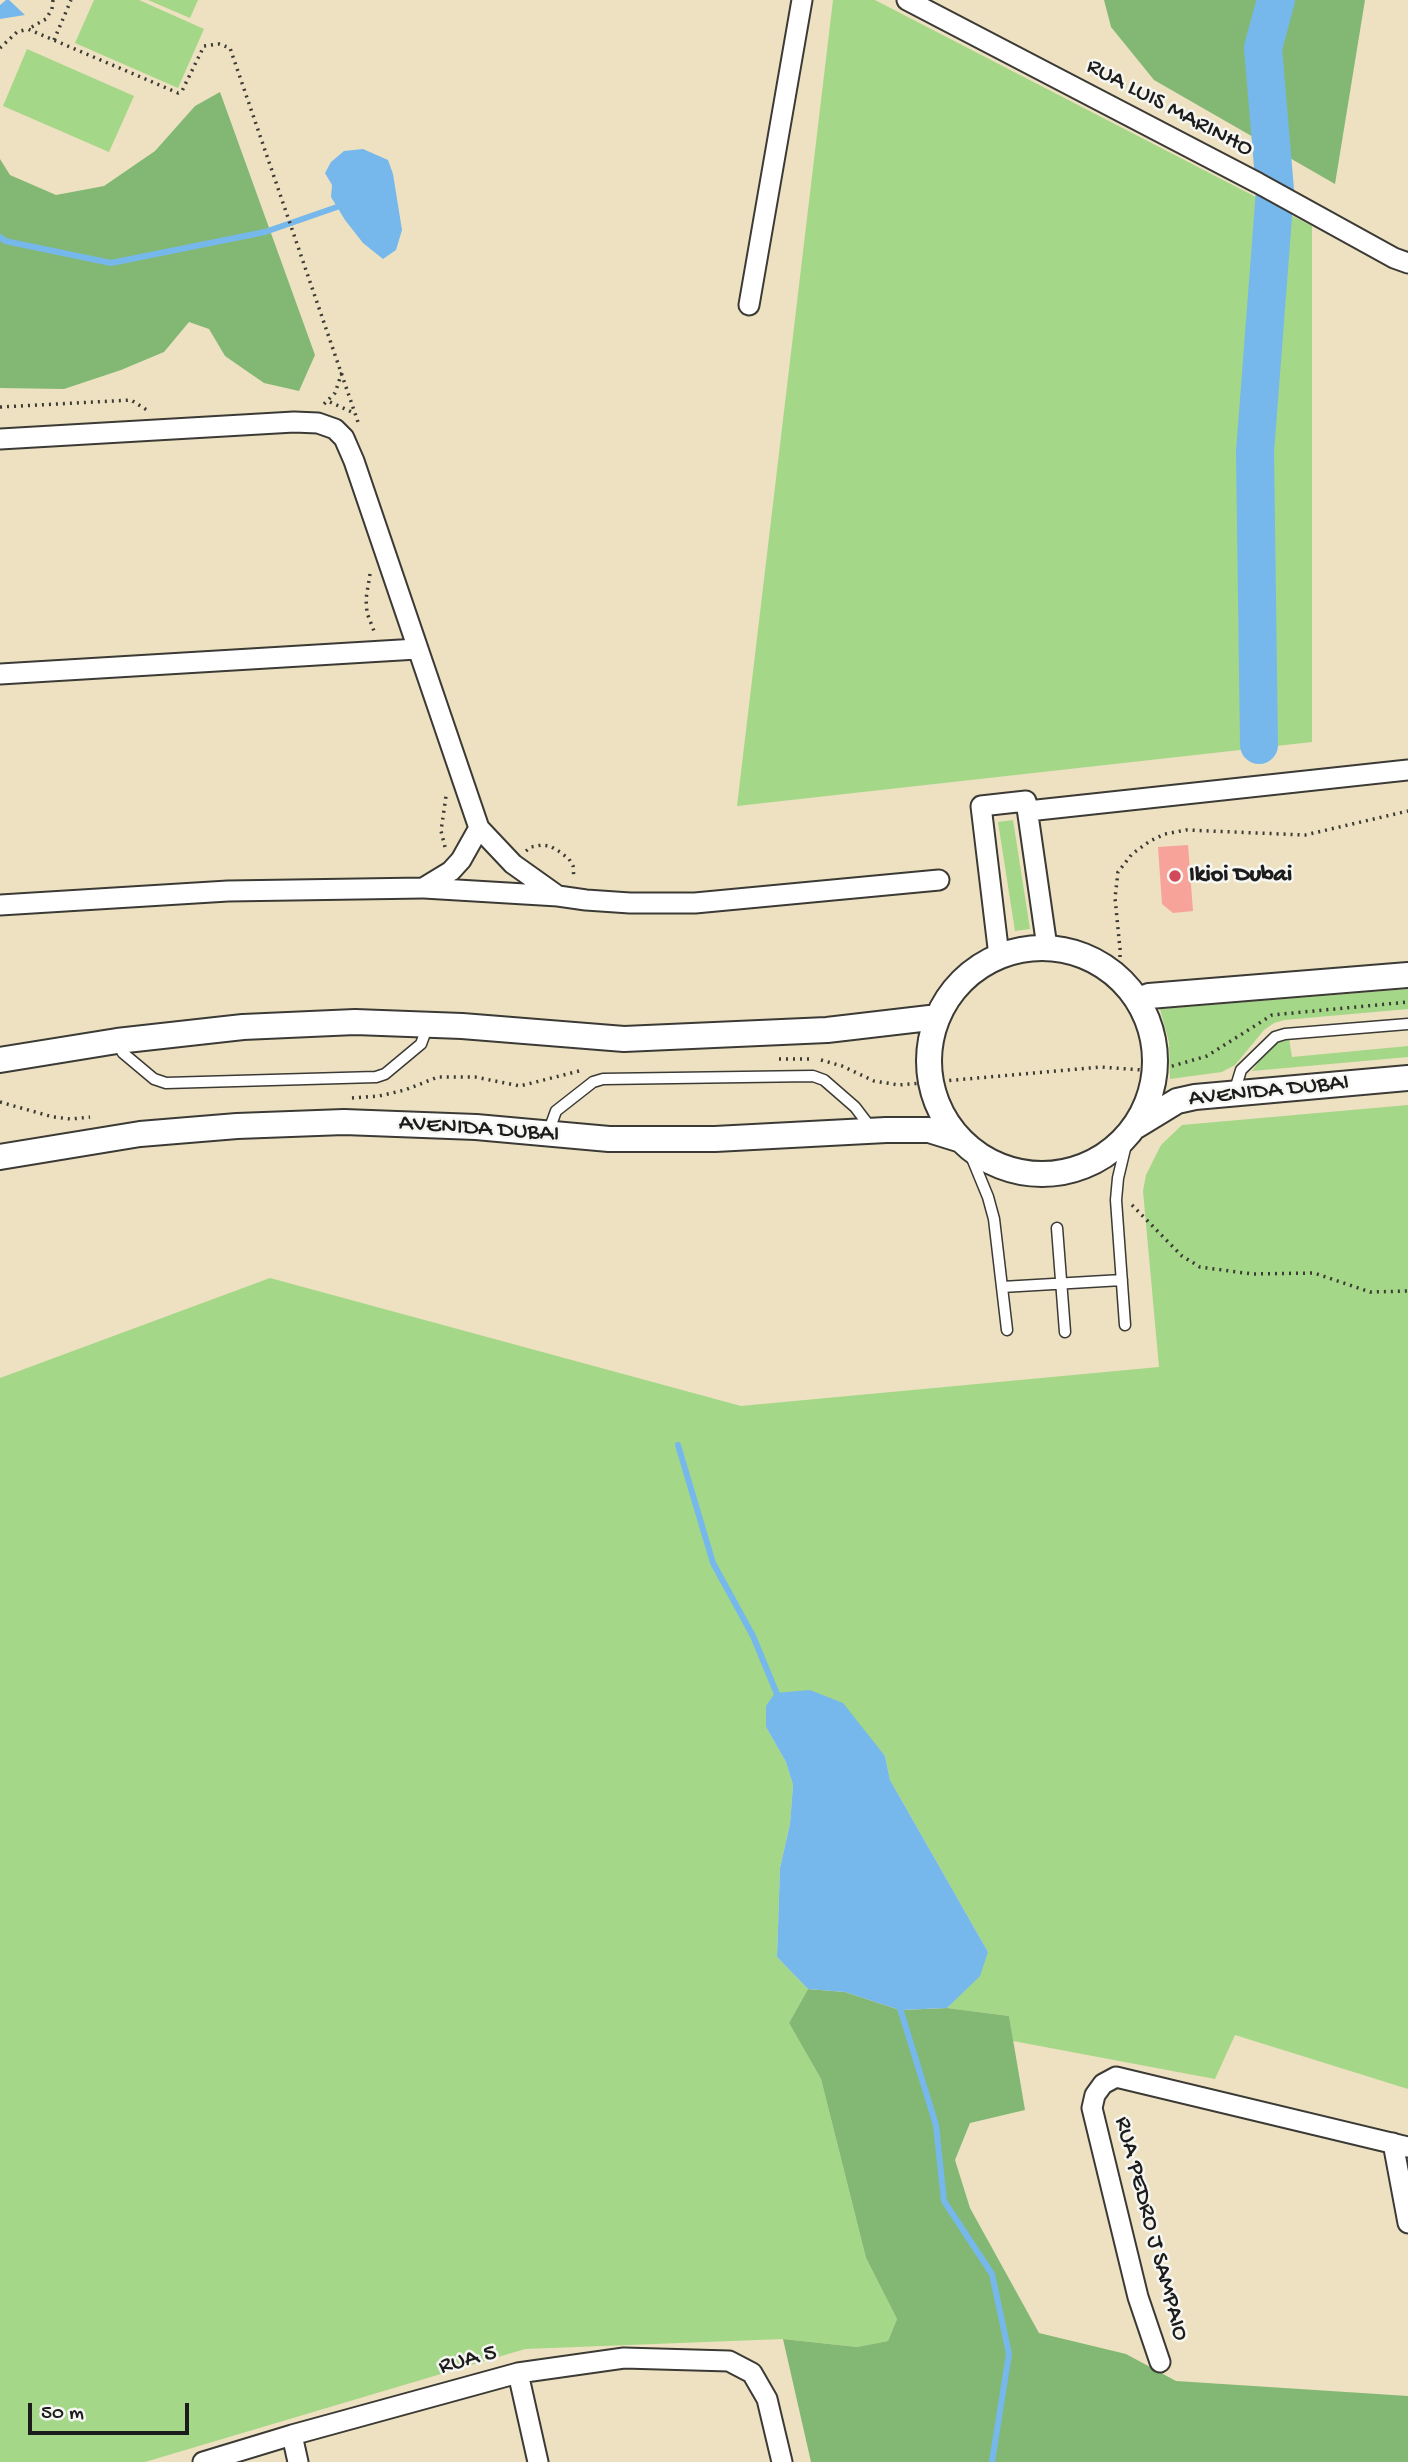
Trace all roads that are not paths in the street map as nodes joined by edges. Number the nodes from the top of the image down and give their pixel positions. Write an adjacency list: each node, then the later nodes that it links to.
1 (802, 0): 4 (street)
2 (907, 0): 3 (street, RUA LUIS MARINHO)
3 (1408, 263)
4 (750, 305)
5 (0, 439): 6 (street)
6 (416, 649): 7 (street); 10 (street)
7 (0, 674)
8 (1408, 770): 9 (street)
9 (1028, 811): 15 (street); 16 (street)
10 (479, 828): 12 (street); 13 (street)
11 (939, 880): 13 (street)
12 (423, 888): 13 (street); 14 (street)
13 (565, 897)
14 (0, 905)
15 (1047, 947): 16 (street, AVENIDA DUBAI); 18 (street, AVENIDA DUBAI)
16 (999, 956): 19 (street, AVENIDA DUBAI)
17 (1408, 975): 18 (street)
18 (1138, 1000): 26 (street, AVENIDA DUBAI)
19 (938, 1017): 21 (street); 29 (street, AVENIDA DUBAI)
20 (1408, 1024): 25 (lane)
21 (428, 1025): 22 (street); 22 (lane)
22 (117, 1041): 23 (street)
23 (0, 1060)
24 (1408, 1078): 25 (street, AVENIDA DUBAI)
25 (1234, 1094): 26 (street, AVENIDA DUBAI)
26 (1132, 1129): 29 (street, AVENIDA DUBAI); 32 (lane)
27 (873, 1130): 28 (street, AVENIDA DUBAI); 28 (lane); 29 (street, AVENIDA DUBAI)
28 (548, 1134): 30 (street, AVENIDA DUBAI)
29 (963, 1142): 34 (lane)
30 (4, 1151)
31 (1057, 1228): 33 (lane)
32 (1122, 1280): 33 (lane); 35 (lane)
33 (1061, 1283): 34 (lane); 37 (lane)
34 (1002, 1287): 36 (lane)
35 (1125, 1325)
36 (1007, 1330)
37 (1065, 1332)
38 (1401, 2145): 39 (street); 40 (street, RUA PEDRO J SAMPAIO)
39 (1408, 2223)
40 (1160, 2362)
41 (518, 2373): 42 (street, RUA 5); 45 (street); 46 (street, RUA 5)
42 (292, 2435): 43 (street, RUA 5); 44 (street)
43 (203, 2462)
44 (298, 2462)
45 (538, 2462)
46 (782, 2462)

